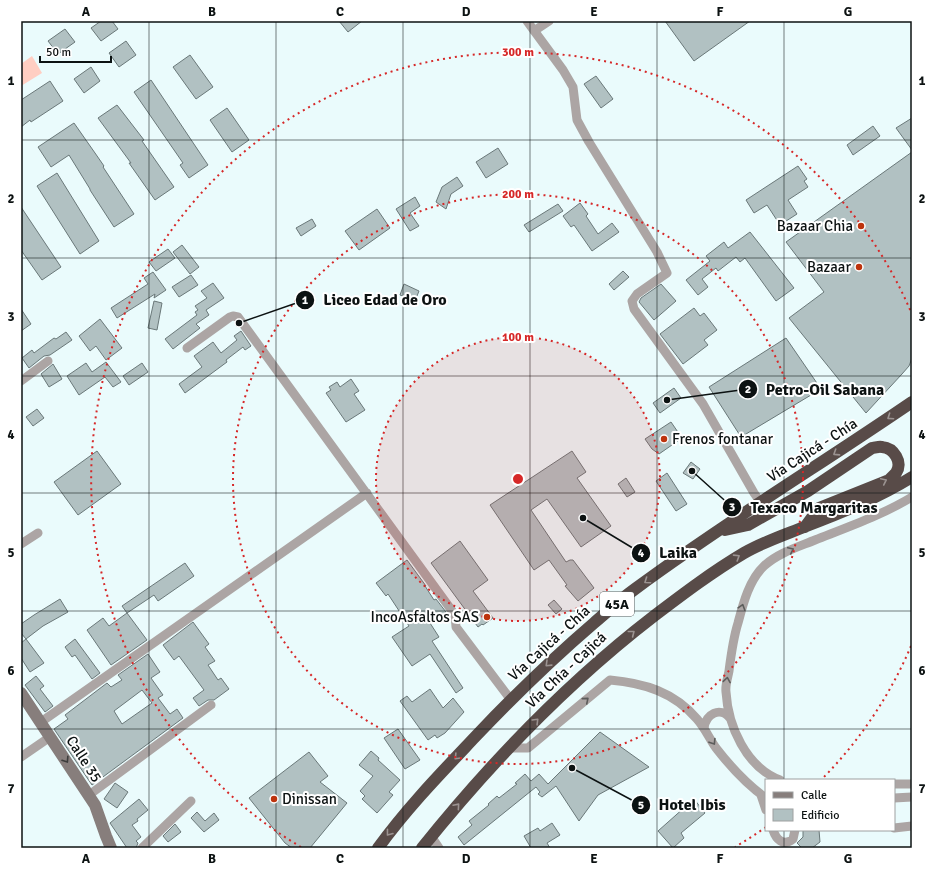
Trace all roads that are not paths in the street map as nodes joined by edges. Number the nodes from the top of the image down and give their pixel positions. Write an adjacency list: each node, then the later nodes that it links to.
1 (527, 21): 3 (street)
2 (549, 21): 3 (street)
3 (534, 31): 11 (street)
4 (187, 348): 9 (street)
5 (48, 361): 6 (street)
6 (21, 381)
7 (912, 402): 11 (highway, Vía Cajicá - Chía / 45A, one-way to 11)
8 (912, 478): 12 (highway, Vía Chía - Cajicá / 45A)
9 (367, 493): 17 (street); 20 (street)
10 (912, 497): 19 (street, one-way to 10)
11 (761, 503): 13 (highway, Vía Cajicá - Chía / 45A)
12 (804, 528): 13 (highway, one-way to 13); 23 (highway, Vía Chía - Cajicá / 45A, one-way to 12)
13 (720, 531): 17 (highway, Vía Cajicá - Chía / 45A, one-way to 17)
14 (38, 533): 15 (street)
15 (21, 544)
16 (21, 693): 20 (street, Calle 35)
17 (511, 700): 40 (highway, Vía Cajicá - Chía / 45A, one-way to 40)
18 (211, 705): 28 (street)
19 (730, 718): 21 (street); 25 (street)
20 (41, 722): 22 (street, Calle 35)
21 (704, 728): 23 (street, one-way to 21); 29 (street, one-way to 29)
22 (50, 737): 24 (street); 28 (street, Calle 35, one-way to 28)
23 (508, 748): 37 (highway, Vía Chía - Cajicá / 45A, one-way to 23)
24 (21, 758)
25 (778, 779)
26 (895, 784): 27 (street)
27 (912, 784)
28 (88, 795): 38 (street, Calle 35)
29 (764, 796)
30 (912, 797): 31 (street)
31 (895, 798)
32 (191, 801): 39 (street)
33 (912, 826): 34 (street)
34 (895, 828)
35 (773, 831): 36 (street)
36 (795, 831)
37 (431, 836): 41 (highway, Vía Chía - Cajicá / 45A); 42 (street)
38 (111, 848)
39 (142, 848)
40 (378, 848)
41 (422, 848)
42 (439, 848)

